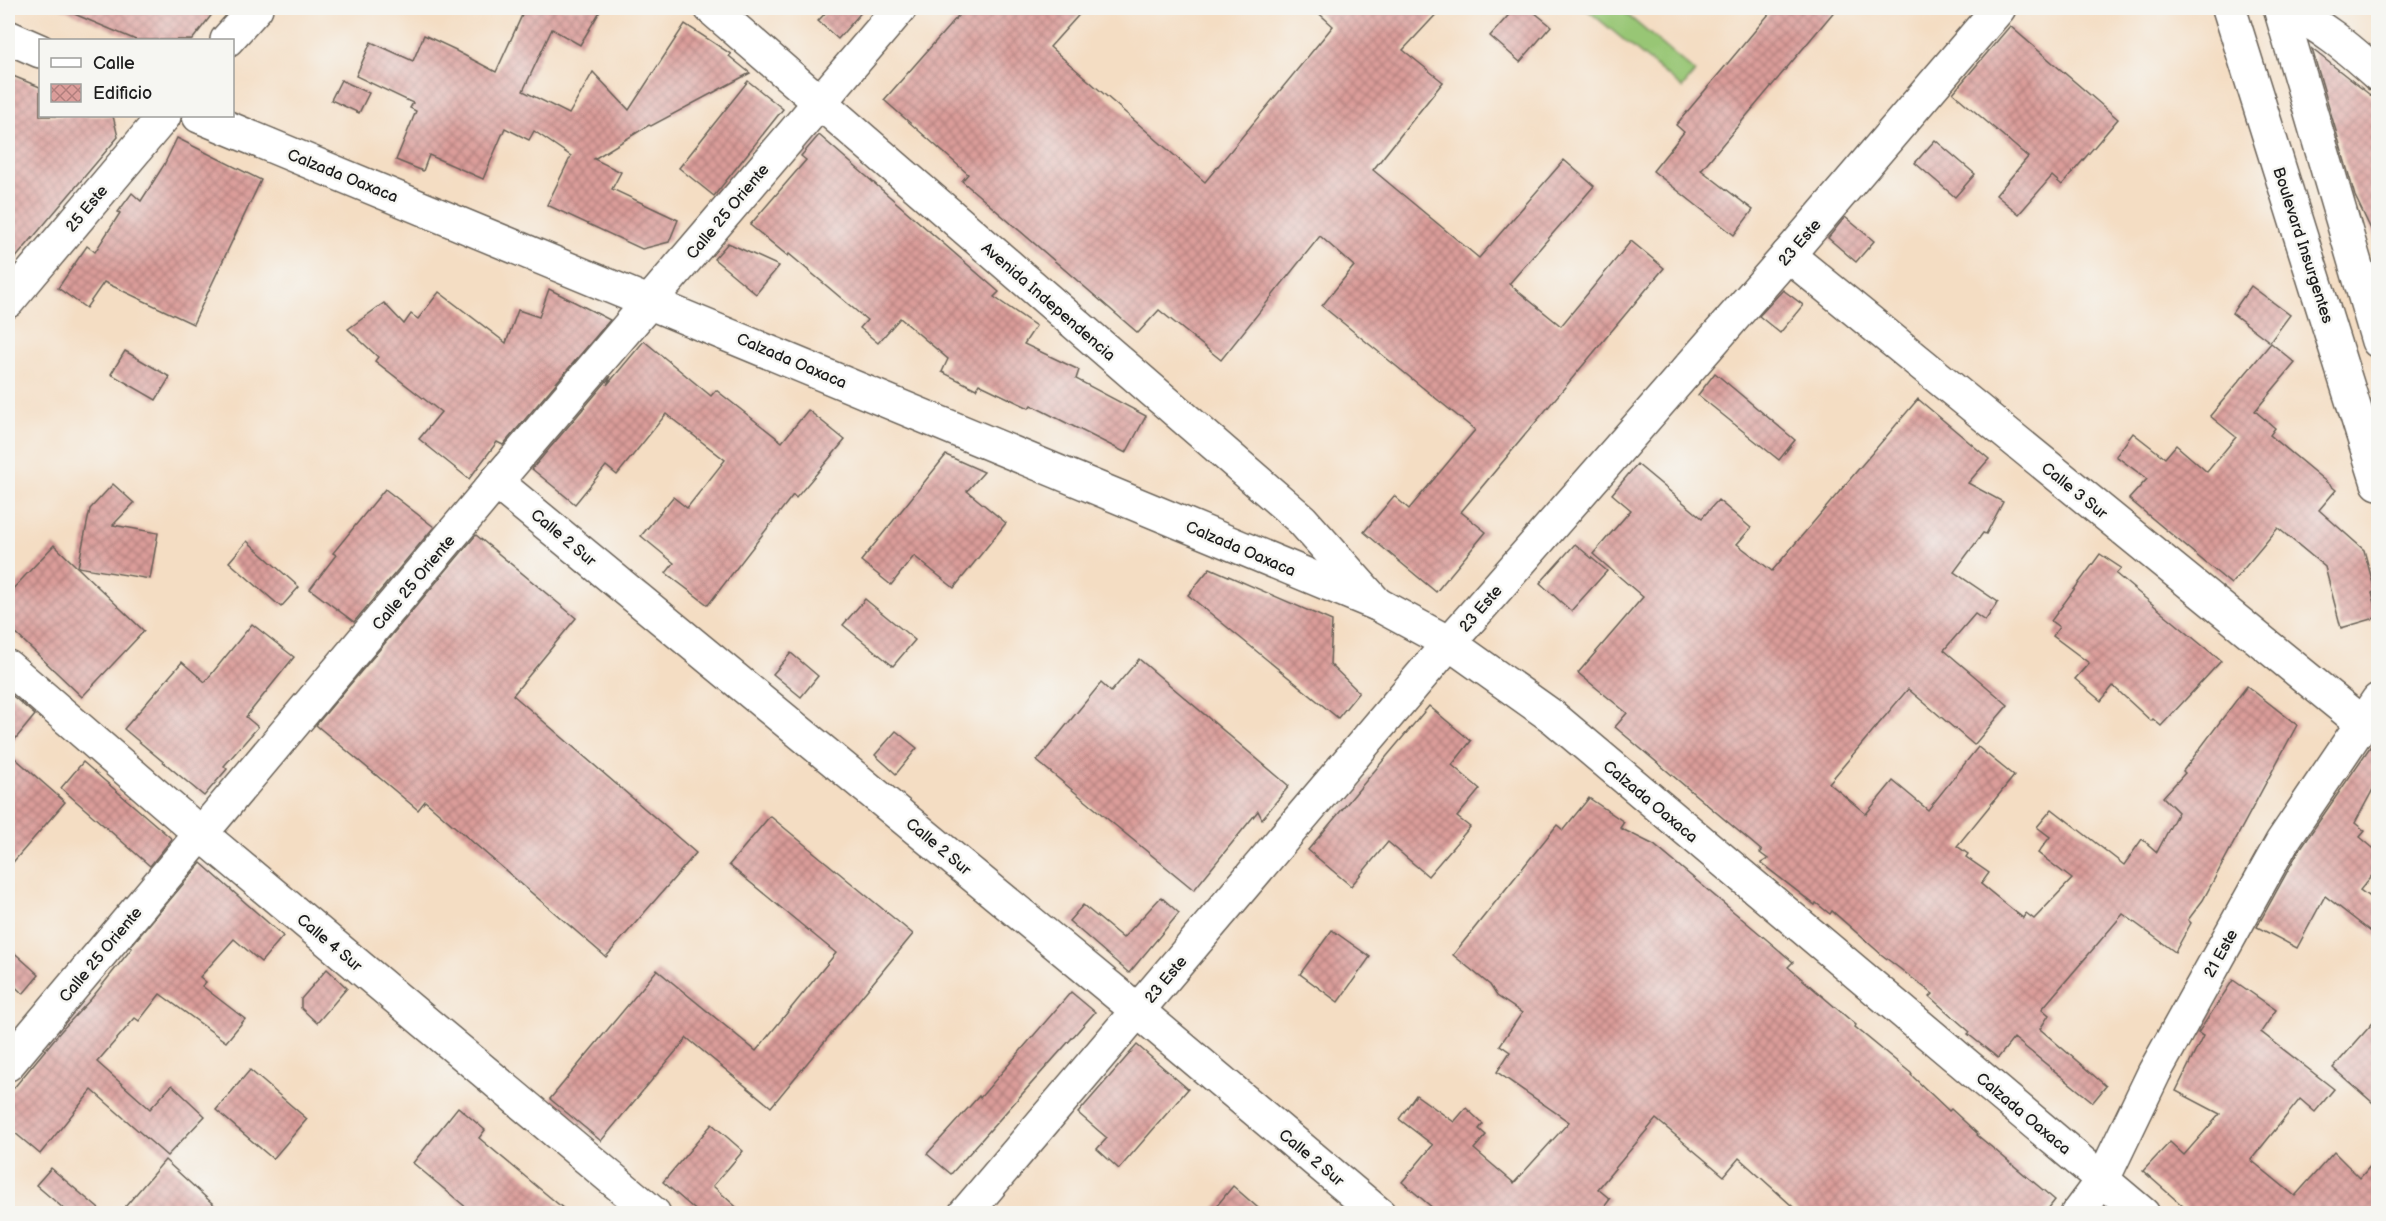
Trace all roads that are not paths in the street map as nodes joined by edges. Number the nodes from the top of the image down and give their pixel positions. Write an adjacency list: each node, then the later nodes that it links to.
1 (255, 8): 8 (street)
2 (711, 8): 11 (street, Avenida Independencia)
3 (900, 8): 11 (street, Calle 25 Oriente)
4 (1999, 8): 14 (street, 23 Este)
5 (2229, 8): 19 (street, Boulevard Insurgentes)
6 (2282, 8): 10 (street); 17 (street)
7 (8, 37): 9 (street)
8 (228, 39)
9 (39, 51)
10 (2379, 75)
11 (820, 101): 16 (street, Calle 25 Oriente); 20 (street, Avenida Independencia)
12 (163, 117): 15 (street, 25 Este)
13 (201, 117): 16 (street, Calzada Oaxaca)
14 (1788, 255): 21 (street, 23 Este); 23 (street, Calle 3 Sur)
15 (8, 301)
16 (650, 301): 18 (street, Calle 25 Oriente); 20 (street, Calzada Oaxaca)
17 (2379, 341)
18 (496, 482): 24 (street, Calle 25 Oriente); 25 (street, Calle 2 Sur)
19 (2379, 483)
20 (1377, 604): 21 (street, Calzada Oaxaca)
21 (1449, 643): 25 (street, 23 Este); 27 (street, Calzada Oaxaca)
22 (8, 668): 24 (street, Calle 4 Sur)
23 (2371, 712): 27 (street, 21 Este)
24 (201, 834): 26 (street, Calle 25 Oriente); 28 (street, Calle 4 Sur)
25 (1138, 1011): 29 (street, 23 Este); 30 (street, Calle 2 Sur)
26 (8, 1064)
27 (2103, 1179): 31 (street, 21 Este); 32 (street, Calzada Oaxaca)
28 (654, 1214)
29 (965, 1214)
30 (1379, 1214)
31 (2077, 1214)
32 (2143, 1214)

